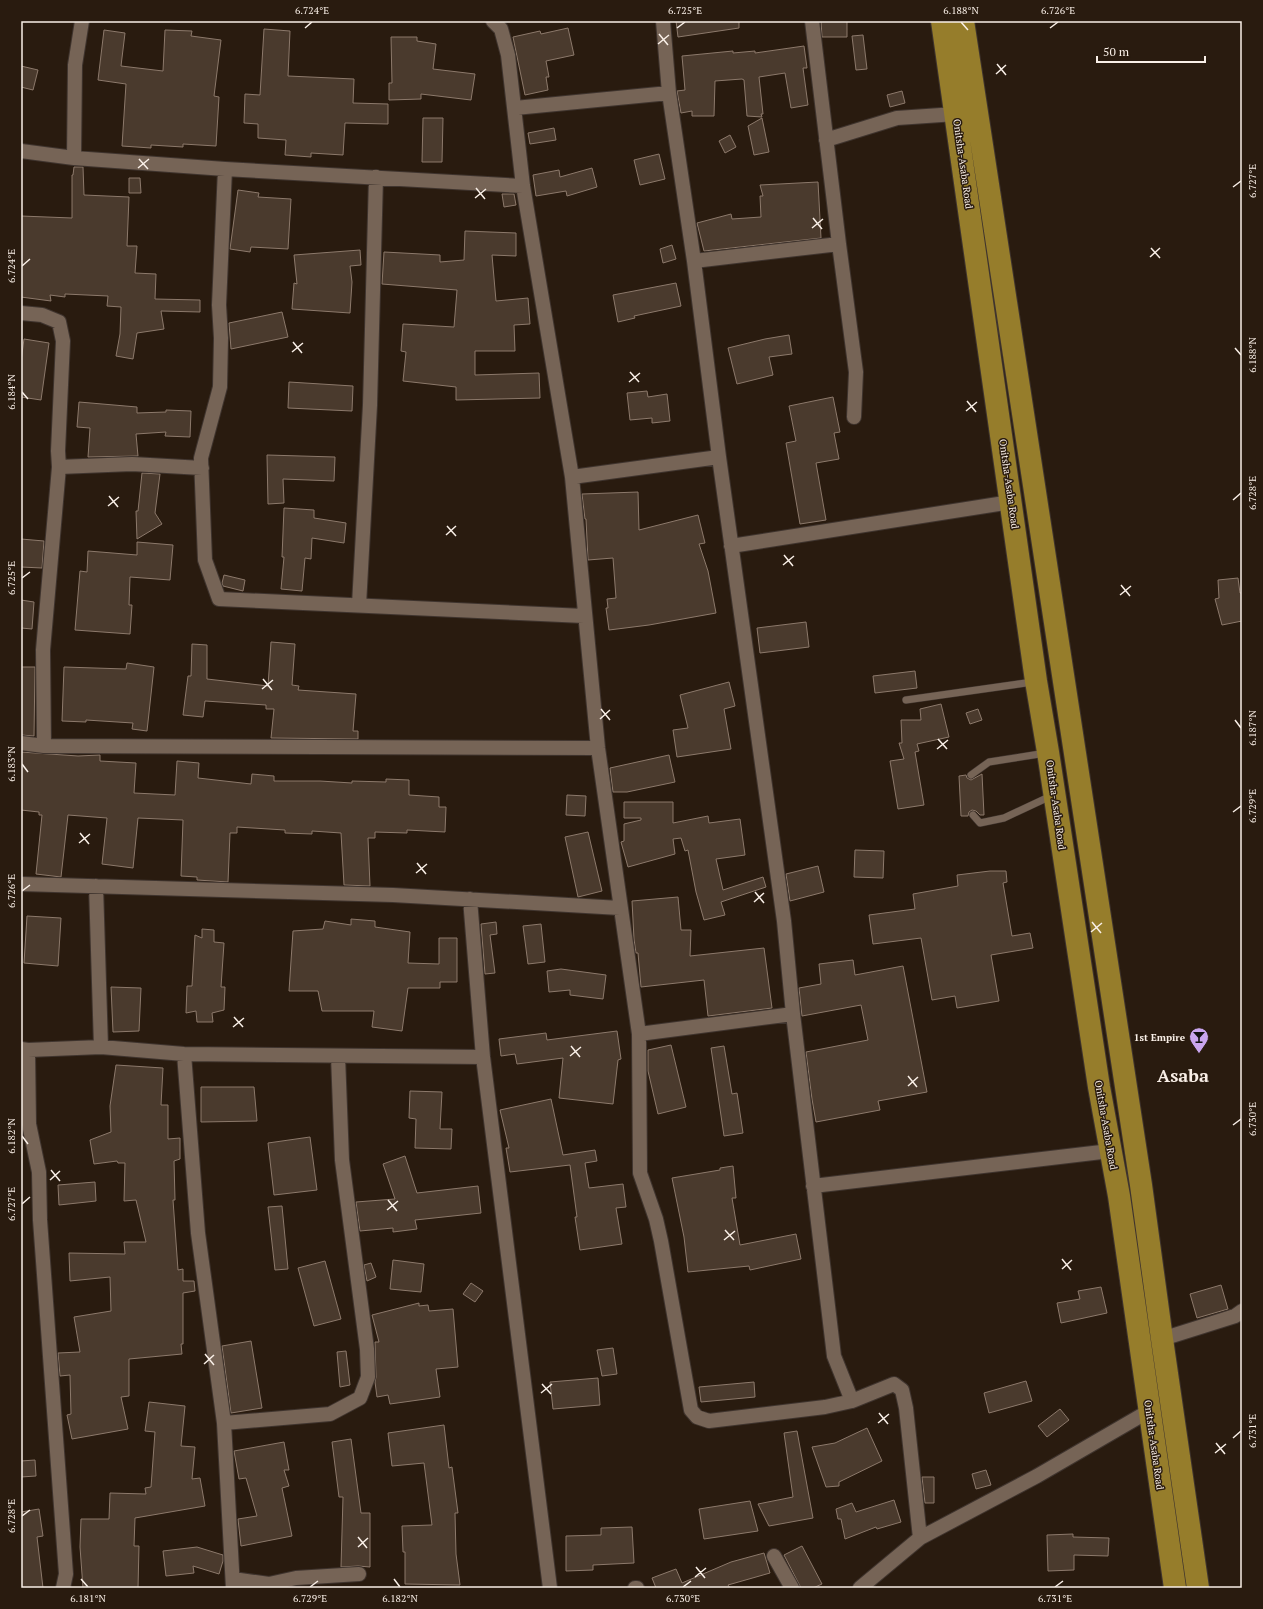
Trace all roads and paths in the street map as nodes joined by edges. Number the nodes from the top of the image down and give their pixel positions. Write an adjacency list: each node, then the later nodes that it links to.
1 (82, 21): 12 (street)
2 (494, 21): 8 (street)
3 (663, 21): 7 (street)
4 (812, 21): 10 (street)
5 (942, 21): 9 (highway, Onitsha-Asaba Road)
6 (963, 21): 37 (highway)
7 (669, 93): 8 (street); 17 (street)
8 (515, 108): 15 (street)
9 (956, 114): 10 (street); 24 (highway, Onitsha-Asaba Road)
10 (826, 140): 16 (street)
11 (21, 151): 12 (street)
12 (74, 158): 13 (street)
13 (225, 169): 14 (street); 22 (street)
14 (376, 177): 15 (street); 26 (street)
15 (523, 186): 23 (street)
16 (839, 244): 17 (street); 19 (street)
17 (694, 261): 20 (street)
18 (21, 313): 21 (street)
19 (854, 417)
20 (719, 457): 23 (street); 25 (street)
21 (59, 467): 22 (street); 31 (street)
22 (202, 468): 26 (street)
23 (572, 477): 27 (street)
24 (1011, 502): 25 (street); 28 (highway, Onitsha-Asaba Road)
25 (731, 546): 43 (street)
26 (359, 605): 27 (street)
27 (584, 616): 32 (street)
28 (1036, 681): 29 (lane); 33 (highway, Onitsha-Asaba Road)
29 (906, 700)
30 (21, 744): 31 (street)
31 (44, 746): 32 (street)
32 (598, 748): 42 (street)
33 (1048, 752): 34 (lane); 35 (highway, Onitsha-Asaba Road)
34 (971, 775)
35 (1055, 794): 36 (lane); 38 (highway, Onitsha-Asaba Road)
36 (973, 815)
37 (1086, 825): 38 (highway); 53 (highway)
38 (1061, 836): 50 (highway, Onitsha-Asaba Road)
39 (21, 884): 40 (street)
40 (96, 886): 41 (street); 45 (street)
41 (470, 900): 42 (street); 49 (street)
42 (620, 908): 44 (street)
43 (793, 1014): 44 (street); 51 (street)
44 (639, 1034): 54 (street)
45 (101, 1047): 46 (street); 47 (street)
46 (25, 1050): 61 (street)
47 (184, 1054): 48 (street); 56 (street)
48 (338, 1056): 49 (street); 56 (street)
49 (483, 1058): 62 (street)
50 (1110, 1151): 51 (street); 55 (highway, Onitsha-Asaba Road)
51 (814, 1186): 54 (street)
52 (1242, 1312): 53 (street)
53 (1162, 1339): 66 (highway)
54 (852, 1400): 57 (street)
55 (1149, 1411): 57 (street); 65 (highway, Onitsha-Asaba Road)
56 (224, 1423): 60 (street)
57 (920, 1538): 64 (street)
58 (774, 1556): 63 (street)
59 (359, 1574): 60 (street)
60 (233, 1584)
61 (63, 1588)
62 (550, 1588)
63 (792, 1588)
64 (860, 1588)
65 (1175, 1588)
66 (1198, 1588)

